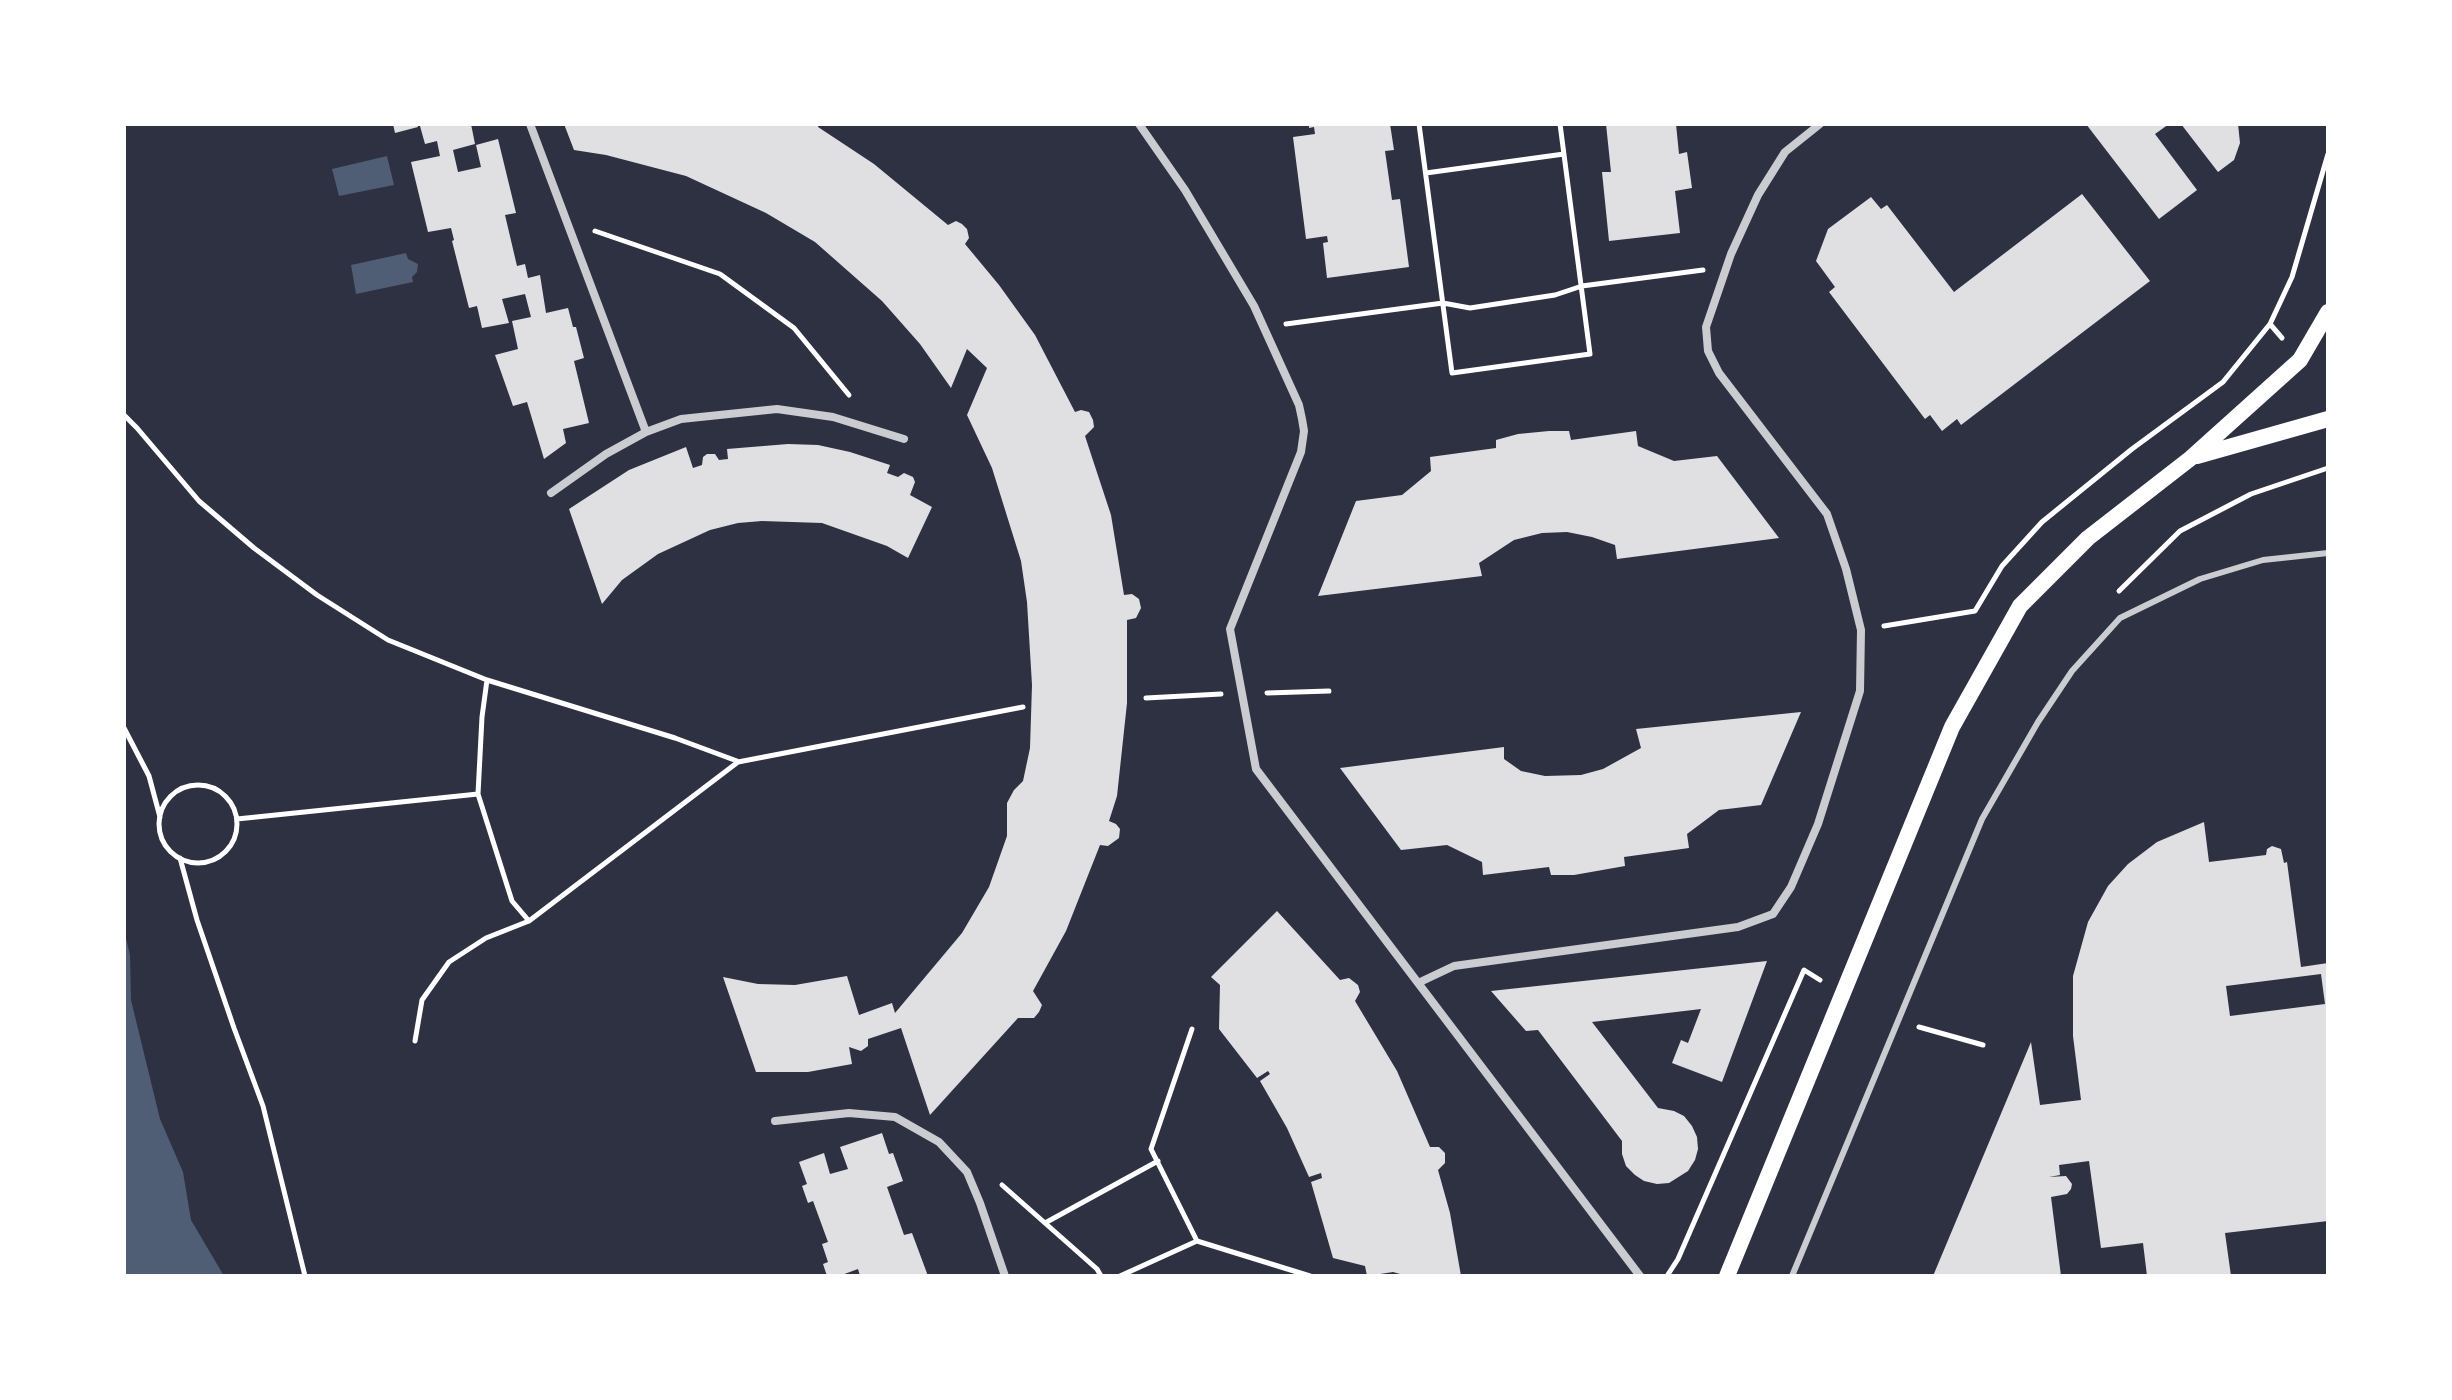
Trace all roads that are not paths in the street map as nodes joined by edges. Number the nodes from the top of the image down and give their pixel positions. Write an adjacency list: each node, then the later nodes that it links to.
1 (530, 124): 6 (street)
2 (1139, 124): 11 (street)
3 (1820, 124): 11 (street)
4 (2328, 312): 8 (main road)
5 (2328, 419): 8 (main road)
6 (646, 432): 7 (street); 9 (street)
7 (904, 439)
8 (2191, 458): 15 (main road)
9 (551, 493)
10 (2328, 553): 16 (lane)
11 (1418, 983): 14 (street)
12 (775, 1121): 13 (street)
13 (1005, 1276)
14 (1640, 1276)
15 (1727, 1276)
16 (1792, 1276)

